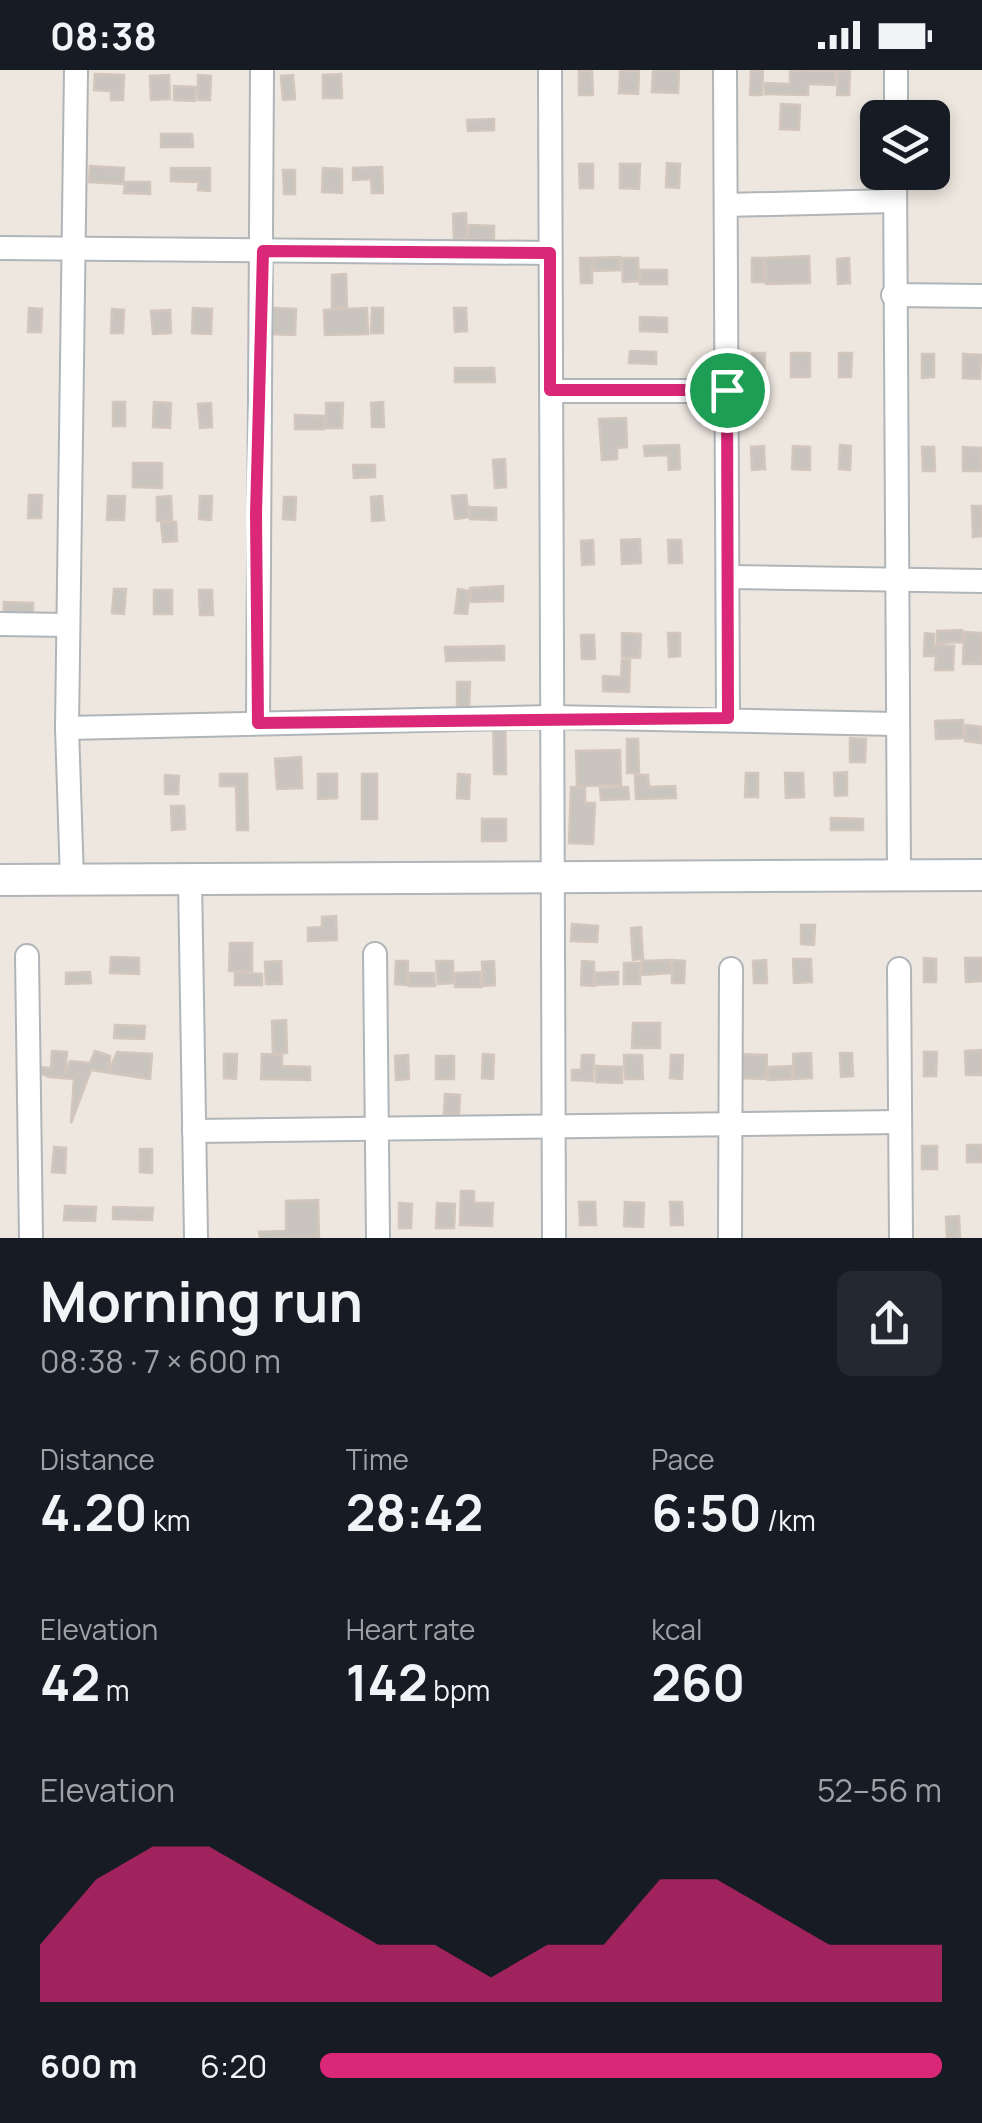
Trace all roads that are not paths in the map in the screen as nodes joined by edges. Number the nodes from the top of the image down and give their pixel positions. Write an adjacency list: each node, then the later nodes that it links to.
1 (76, 70): 11 (street)
2 (262, 70): 12 (street)
3 (550, 70): 13 (street)
4 (726, 70): 9 (street)
5 (896, 70): 6 (street)
6 (896, 100)
7 (894, 190): 8 (street)
8 (894, 201): 9 (street); 14 (street)
9 (726, 204): 17 (street)
10 (0, 248): 11 (street)
11 (74, 250): 12 (street); 22 (street)
12 (263, 251): 13 (street); 25 (street)
13 (550, 253): 16 (street)
14 (893, 295): 15 (street); 19 (street)
15 (982, 296)
16 (550, 390): 17 (street); 23 (street)
17 (727, 390): 18 (street)
18 (728, 577): 19 (street); 24 (street)
19 (896, 580): 20 (street); 26 (street)
20 (982, 581)
21 (0, 624): 22 (street)
22 (68, 625): 27 (street)
23 (551, 717): 24 (street); 25 (street); 30 (street)
24 (728, 718): 26 (street)
25 (258, 723): 27 (street)
26 (896, 724): 28 (street)
27 (67, 728): 32 (street)
28 (898, 875): 29 (street); 30 (street)
29 (982, 875)
30 (550, 877): 33 (street); 40 (street)
31 (0, 880): 32 (street)
32 (72, 880): 33 (street)
33 (190, 880): 42 (street)
34 (375, 954): 41 (street)
35 (27, 956): 43 (street)
36 (731, 969): 39 (street)
37 (899, 970): 38 (street)
38 (899, 1122): 39 (street); 48 (street)
39 (730, 1123): 40 (street); 47 (street)
40 (553, 1127): 41 (street); 46 (street)
41 (377, 1130): 42 (street); 45 (street)
42 (194, 1131): 44 (street)
43 (31, 1238)
44 (196, 1238)
45 (378, 1238)
46 (554, 1238)
47 (730, 1238)
48 (901, 1238)

